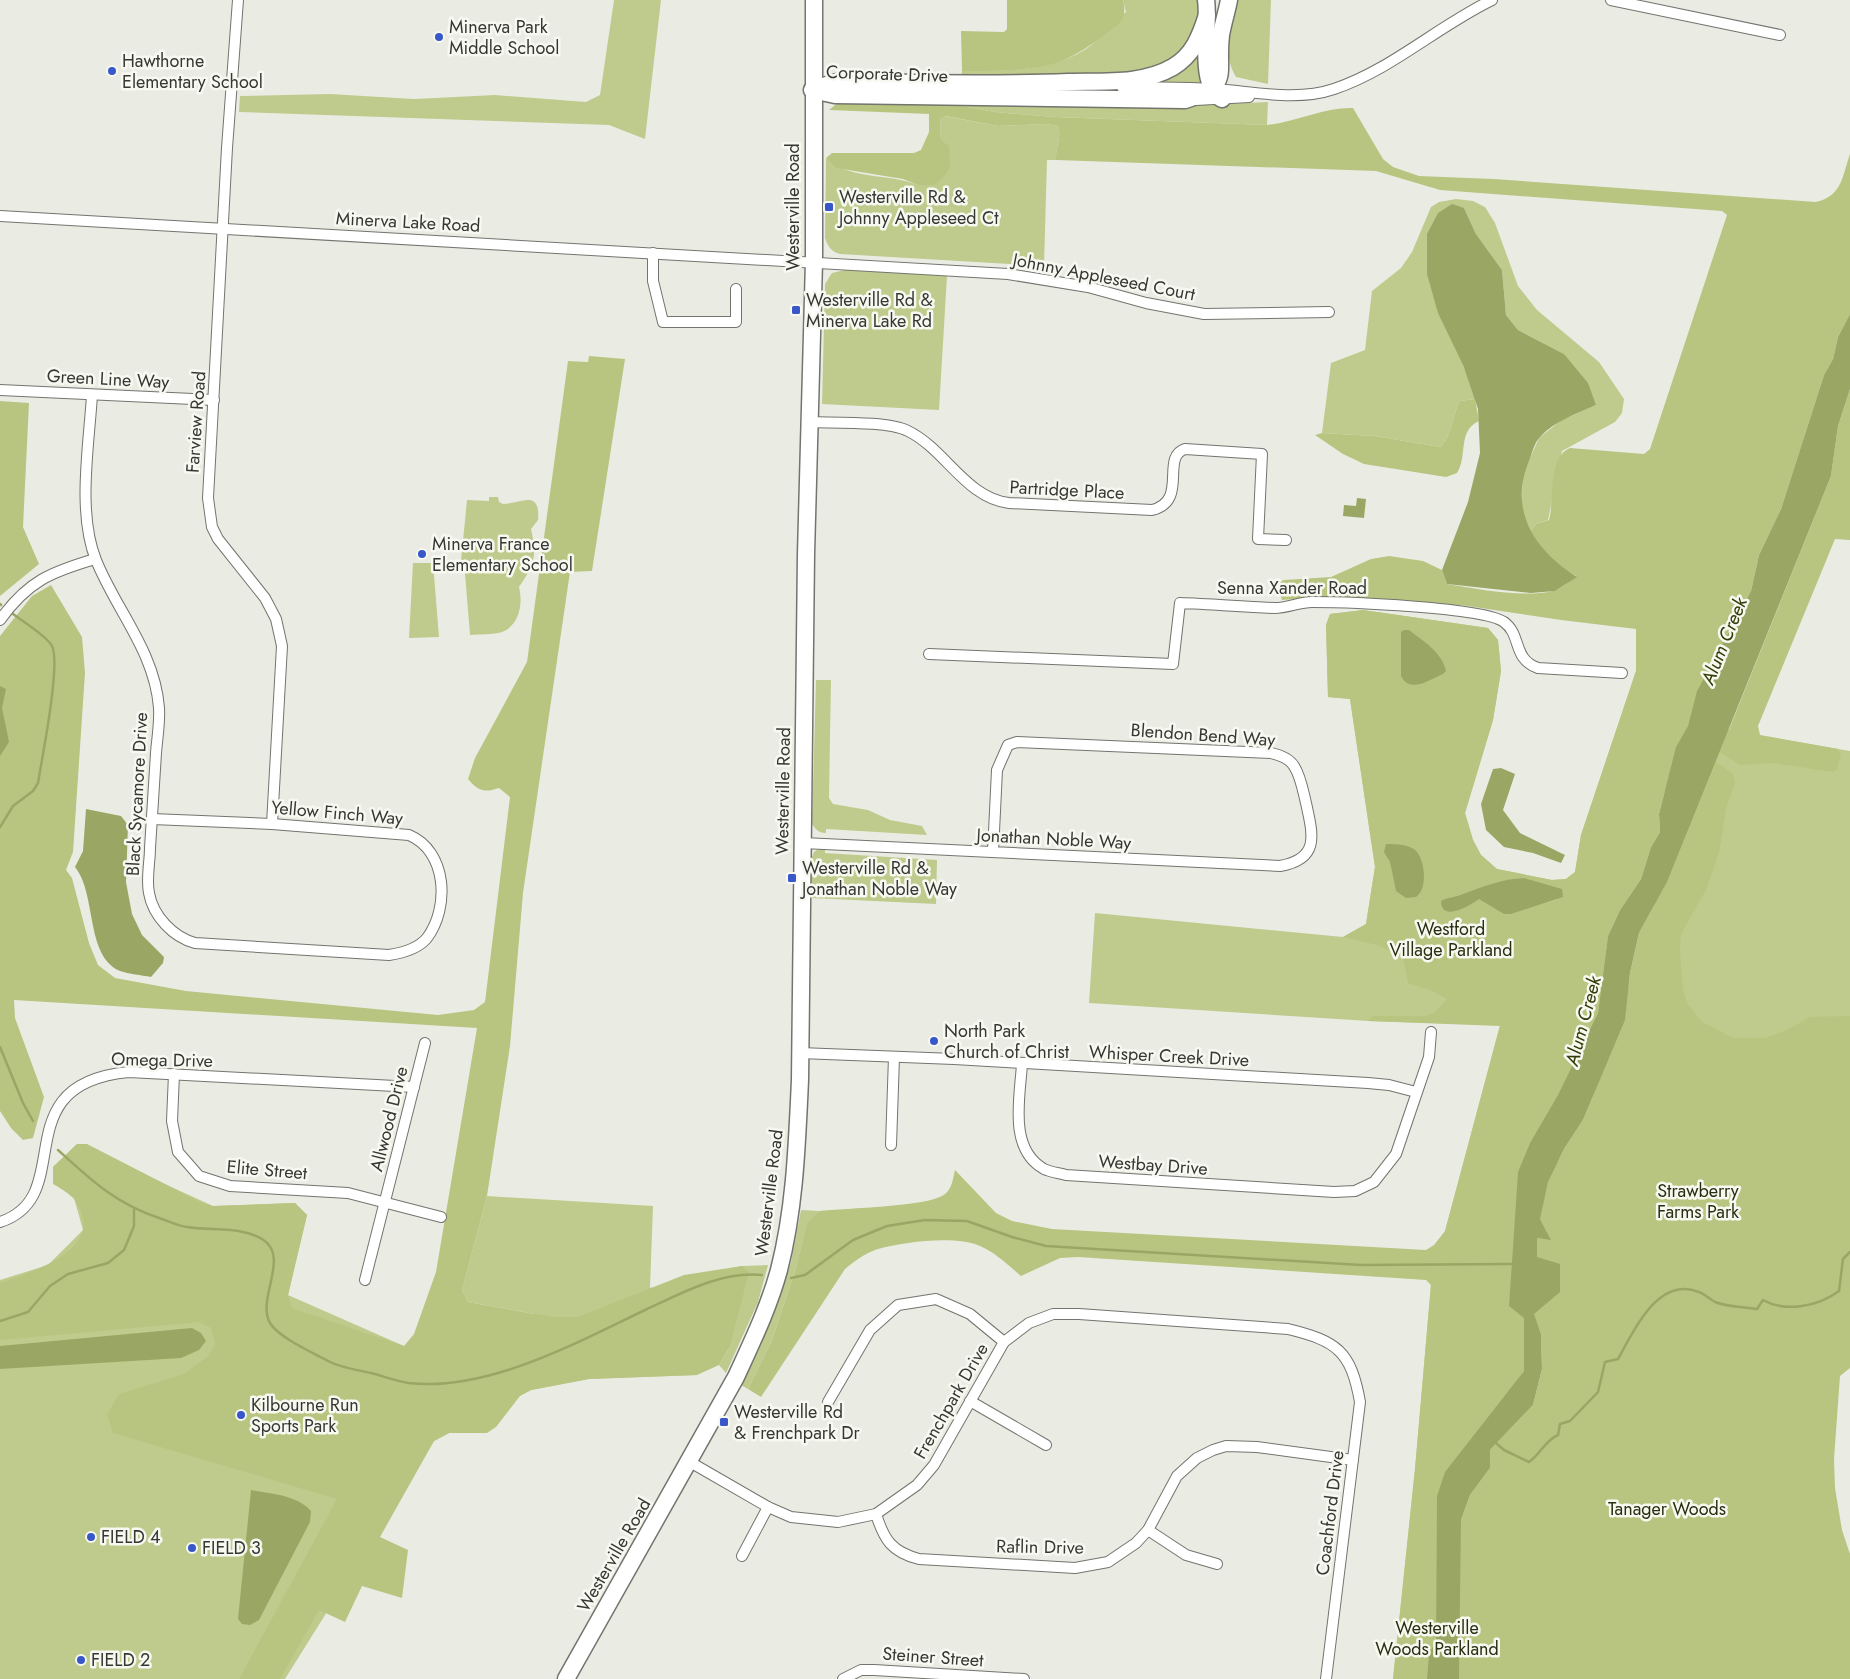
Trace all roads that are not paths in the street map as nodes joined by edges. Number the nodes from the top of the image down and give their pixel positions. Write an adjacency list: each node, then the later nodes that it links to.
1 (238, 0): 12 (street, Farview Road)
2 (814, 0): 9 (main road, Westerville Road)
3 (1229, 0): 10 (main road)
4 (1492, 0): 10 (street, Corporate Drive)
5 (1610, 0): 7 (street)
6 (1206, 8): 8 (main road); 10 (main road)
7 (1780, 35)
8 (997, 85): 9 (main road, Corporate Drive); 10 (street, Corporate Drive)
9 (812, 90): 10 (main road, Corporate Drive); 14 (main road, Westerville Road)
10 (1217, 94)
11 (0, 216): 12 (street, Minerva Lake Road)
12 (224, 228): 13 (street, Minerva Lake Road); 19 (street, Farview Road)
13 (653, 253): 14 (street, Minerva Lake Road); 15 (street)
14 (814, 261): 16 (street, Johnny Appleseed Court); 20 (main road, Westerville Road)
15 (736, 289)
16 (1329, 312)
17 (0, 390): 18 (street, Green Line Way)
18 (92, 395): 19 (street, Green Line Way); 22 (street, Black Sycamore Drive)
19 (214, 400): 27 (street, Farview Road)
20 (810, 422): 21 (street, Partridge Place); 28 (main road, Westerville Road)
21 (1286, 540)
22 (95, 559): 23 (street); 26 (street, Black Sycamore Drive)
23 (0, 620)
24 (929, 654): 25 (street, Senna Xander Road)
25 (1622, 673)
26 (152, 819): 27 (street, Yellow Finch Way); 31 (street, Black Sycamore Drive)
27 (272, 824): 31 (street, Yellow Finch Way)
28 (803, 843): 29 (street, Jonathan Noble Way); 34 (main road, Westerville Road)
29 (993, 852): 30 (street, Jonathan Noble Way); 30 (street, Blendon Bend Way)
30 (1302, 860)
31 (431, 931)
32 (1431, 1032): 39 (street)
33 (425, 1043): 38 (street, Allwood Drive)
34 (800, 1053): 35 (street, Whisper Creek Drive); 51 (main road, Westerville Road)
35 (894, 1057): 36 (street, Whisper Creek Drive); 40 (street)
36 (1022, 1064): 39 (street, Whisper Creek Drive); 39 (street, Westbay Drive)
37 (174, 1074): 38 (street, Omega Drive); 41 (street, Elite Street); 43 (street, Omega Drive)
38 (414, 1087): 41 (street, Allwood Drive)
39 (1416, 1092)
40 (891, 1145)
41 (385, 1202): 42 (street, Elite Street); 44 (street, Allwood Drive)
42 (441, 1217)
43 (0, 1222)
44 (365, 1280)
45 (1004, 1342): 46 (street, Frenchpark Drive); 47 (street, Frenchpark Drive); 48 (street)
46 (1344, 1353): 50 (street, Coachford Drive)
47 (970, 1401): 49 (street); 53 (street, Frenchpark Drive)
48 (828, 1402)
49 (1046, 1445)
50 (1353, 1460): 54 (street, Raflin Drive); 60 (street, Coachford Drive)
51 (690, 1462): 52 (street, Frenchpark Drive); 57 (main road, Westerville Road)
52 (768, 1507): 53 (street, Frenchpark Drive); 55 (street)
53 (876, 1514): 54 (street, Raflin Drive)
54 (1148, 1530): 56 (street)
55 (742, 1556)
56 (1217, 1564)
57 (566, 1679)
58 (843, 1679): 59 (street, Steiner Street)
59 (1024, 1679)
60 (1326, 1679)

